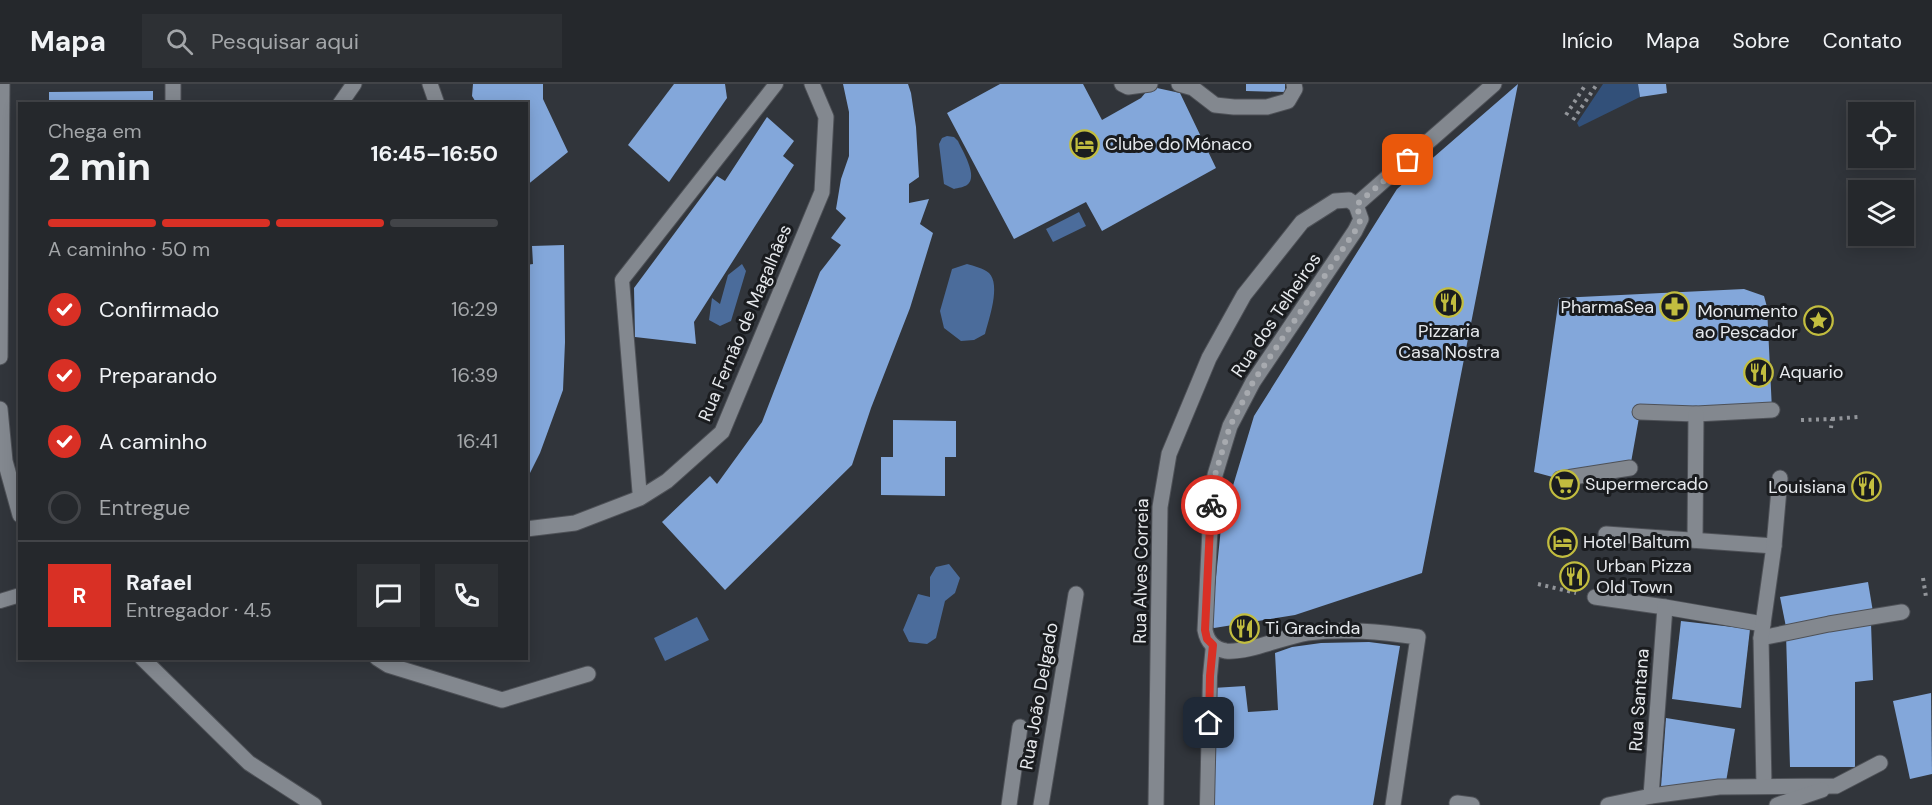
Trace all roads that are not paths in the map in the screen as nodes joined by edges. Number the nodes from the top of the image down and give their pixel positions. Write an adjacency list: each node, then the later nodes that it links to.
1 (2, 84): 16 (street)
2 (173, 84): 12 (street)
3 (354, 84): 13 (street)
4 (430, 84): 14 (street)
5 (776, 84): 24 (lane)
6 (812, 84): 24 (street, Rua Fernão de Magalhâes)
7 (1122, 84): 8 (street)
8 (1150, 84)
9 (1179, 84): 10 (street)
10 (1294, 84)
11 (1494, 84): 15 (street)
12 (173, 102)
13 (341, 102)
14 (436, 102)
15 (1356, 205): 37 (street, Rua dos Telheiros); 49 (street, Rua Alves Correia)
16 (0, 357)
17 (0, 409): 25 (street)
18 (1773, 410): 20 (street)
19 (1640, 412): 20 (street)
20 (1696, 414): 28 (street)
21 (1630, 468): 23 (street)
22 (1780, 478): 29 (street)
23 (1560, 479)
24 (640, 498): 26 (street, Rua Fernão de Magalhâes)
25 (18, 507)
26 (528, 529)
27 (1606, 534): 28 (street)
28 (1695, 540): 29 (street)
29 (1774, 546): 36 (street)
30 (1076, 594): 48 (street, Rua João Delgado)
31 (18, 596): 33 (lane)
32 (1595, 597): 34 (street)
33 (0, 601)
34 (1665, 607): 36 (street); 45 (street, Rua Santana)
35 (1902, 612): 36 (street)
36 (1762, 631): 43 (street)
37 (1213, 645): 50 (lane, Rua dos Telheiros); 51 (street)
38 (144, 660): 46 (street)
39 (380, 660): 40 (street)
40 (588, 674)
41 (1020, 727): 47 (street)
42 (1880, 763): 44 (street)
43 (1764, 786): 44 (street); 45 (street)
44 (1836, 786): 53 (street)
45 (1651, 796): 52 (street)
46 (314, 805)
47 (1009, 805)
48 (1041, 805)
49 (1156, 805)
50 (1207, 805)
51 (1393, 805)
52 (1608, 805)
53 (1778, 805)

